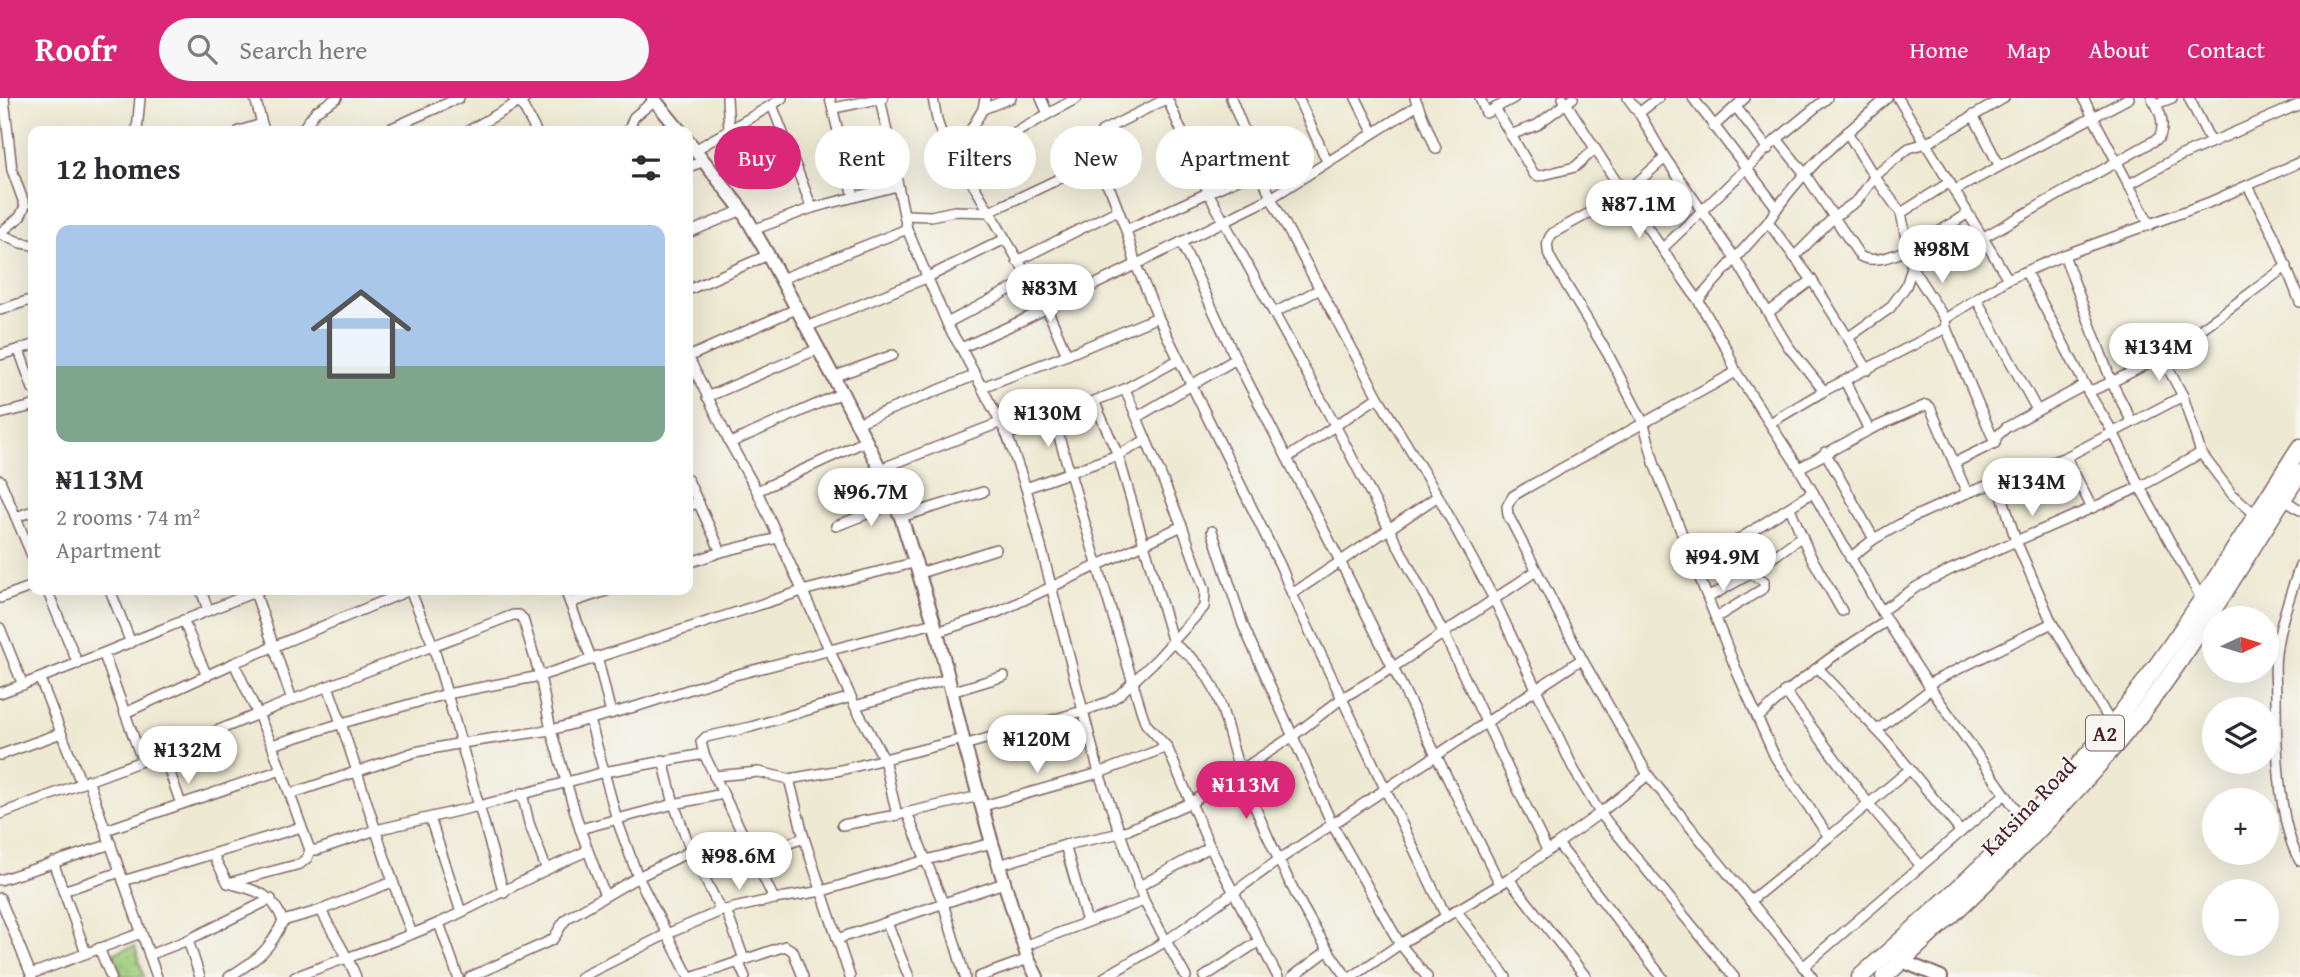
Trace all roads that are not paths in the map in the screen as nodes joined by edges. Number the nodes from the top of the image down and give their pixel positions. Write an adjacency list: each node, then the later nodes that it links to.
1 (4, 98): 118 (street)
2 (140, 98): 48 (street)
3 (255, 98): 49 (street)
4 (337, 98): 50 (street)
5 (459, 98): 51 (street)
6 (727, 98): 56 (street)
7 (782, 98): 38 (street)
8 (830, 98): 41 (street)
9 (881, 98): 41 (street); 58 (street)
10 (933, 98): 59 (street)
11 (985, 98): 43 (street)
12 (1011, 98): 43 (street)
13 (1041, 98): 45 (street)
14 (1077, 98): 45 (street)
15 (1168, 98): 62 (street); 97 (street)
16 (1231, 98): 63 (street)
17 (1298, 98): 79 (street)
18 (1356, 98): 65 (street)
19 (1480, 98): 42 (street)
20 (1514, 98): 42 (street)
21 (1628, 98): 44 (street)
22 (1658, 98): 44 (street)
23 (1693, 98): 64 (street)
24 (1745, 98): 40 (street)
25 (1887, 98): 66 (street)
26 (1898, 98): 72 (street)
27 (2004, 98): 46 (street)
28 (2083, 98): 47 (street)
29 (2129, 98): 47 (street)
30 (2172, 98): 37 (street)
31 (2189, 98): 70 (street)
32 (520, 99): 52 (street); 53 (street)
33 (654, 99): 54 (street); 55 (street)
34 (1823, 99): 69 (street)
35 (1568, 100): 67 (street); 75 (street)
36 (1416, 101): 65 (street); 74 (street)
37 (2154, 101): 80 (street)
38 (772, 104): 57 (street); 101 (street)
39 (2300, 104): 70 (street)
40 (1736, 107): 64 (street); 76 (street)
41 (834, 108): 99 (street)
42 (1495, 108): 67 (street)
43 (983, 109): 60 (street)
44 (1639, 113): 77 (street)
45 (1048, 114): 61 (street)
46 (1973, 115): 72 (street); 83 (street)
47 (2091, 116): 80 (street); 83 (street)
48 (137, 126)
49 (262, 126)
50 (304, 126)
51 (396, 126)
52 (476, 126)
53 (534, 126)
54 (630, 126)
55 (676, 126)
56 (729, 126)
57 (736, 126)
58 (886, 126)
59 (939, 126)
60 (973, 126)
61 (1027, 126)
62 (1112, 126)
63 (1242, 126)
64 (1713, 127): 84 (street)
65 (1373, 132): 79 (street)
66 (1847, 132): 85 (street); 86 (street)
67 (1510, 135): 75 (street)
68 (714, 136): 71 (street)
69 (1777, 139): 76 (street); 85 (street)
70 (2211, 142): 88 (street)
71 (693, 144)
72 (1927, 144): 86 (street); 89 (street)
73 (693, 147): 78 (street)
74 (1436, 149)
75 (1595, 149): 98 (street)
76 (1768, 149): 84 (street)
77 (1665, 159): 98 (street); 106 (street)
78 (705, 161): 82 (street); 103 (street)
79 (1327, 161): 100 (street)
80 (2116, 162): 88 (street); 119 (street)
81 (2300, 162): 90 (street)
82 (693, 165)
83 (1999, 165): 89 (street)
84 (1747, 169): 102 (street); 106 (street)
85 (1805, 174): 102 (street); 110 (street)
86 (1875, 176): 107 (street); 110 (street)
87 (1050, 183): 105 (street)
88 (2128, 185): 113 (street)
89 (1952, 186): 107 (street); 108 (street)
90 (2248, 186): 113 (street); 131 (street)
91 (885, 189): 99 (street)
92 (898, 189): 109 (street)
93 (977, 189): 105 (street)
94 (1110, 189): 104 (street)
95 (1219, 189): 97 (street)
96 (1267, 189): 100 (street)
97 (1209, 194): 111 (street); 116 (street)
98 (1625, 194): 123 (street); 192 (street)
99 (854, 197): 101 (street)
100 (1271, 198): 111 (street); 140 (street)
101 (813, 208): 115 (street)
102 (1777, 208): 112 (street)
103 (742, 210): 115 (street); 117 (street)
104 (1118, 210): 116 (street); 129 (street)
105 (989, 212): 109 (street); 120 (street)
106 (1702, 213): 123 (street); 128 (street)
107 (1901, 213): 124 (street)
108 (1967, 214): 119 (street); 124 (street)
109 (905, 215): 114 (street)
110 (1834, 218): 124 (street); 127 (street)
111 (1223, 220): 121 (street); 149 (street)
112 (1768, 222): 127 (street); 128 (street)
113 (2150, 225): 126 (street)
114 (907, 229): 134 (street); 135 (street)
115 (753, 230): 125 (street)
116 (1126, 230): 130 (street)
117 (693, 231)
118 (0, 234): 122 (street)
119 (1982, 238): 136 (street)
120 (1004, 239): 129 (street); 134 (street)
121 (1181, 242): 130 (street); 164 (street)
122 (28, 244)
123 (1663, 248): 141 (street)
124 (1909, 250): 132 (street)
125 (768, 255): 135 (street); 139 (street)
126 (2064, 255): 133 (street); 173 (street)
127 (1794, 257): 137 (street)
128 (1735, 258): 141 (street); 148 (street)
129 (1017, 261): 138 (street)
130 (1136, 265): 146 (street); 150 (street)
131 (2287, 266): 144 (street); 163 (street)
132 (1912, 268): 152 (street); 154 (street)
133 (2026, 272): 136 (street); 177 (street)
134 (926, 278): 151 (street); 153 (street)
135 (781, 279): 145 (street)
136 (2008, 279): 142 (street)
137 (1812, 280): 148 (street); 154 (street)
138 (1028, 281): 146 (street); 151 (street)
139 (693, 288)
140 (1320, 289): 149 (street); 182 (street)
141 (1698, 300): 168 (street)
142 (1977, 300): 152 (street); 185 (street)
143 (28, 301): 147 (street)
144 (2300, 302)
145 (796, 309): 153 (street); 160 (street)
146 (1047, 309): 156 (street); 162 (street)
147 (0, 310)
148 (1769, 312): 178 (street)
149 (1273, 313): 194 (street)
150 (1158, 317): 162 (street); 165 (street)
151 (947, 323): 156 (street)
152 (1946, 324): 167 (street); 201 (street)
153 (806, 327): 157 (street)
154 (1849, 337): 167 (street)
155 (28, 347): 158 (street)
156 (961, 348): 170 (street)
157 (818, 349): 171 (street); 181 (street)
158 (19, 350): 159 (street); 169 (street)
159 (0, 355)
160 (693, 355)
161 (892, 355): 171 (street)
162 (1067, 355): 175 (street)
163 (2162, 357): 173 (street); 180 (street)
164 (1236, 359): 174 (street); 207 (street)
165 (1178, 360): 174 (street); 176 (street)
166 (693, 368): 181 (street)
167 (1868, 370): 172 (street)
168 (1735, 372): 192 (street); 193 (street)
169 (28, 375)
170 (976, 375): 175 (street); 190 (street)
171 (833, 377): 179 (street)
172 (1845, 381): 178 (street); 195 (street)
173 (2112, 383): 177 (street); 189 (street)
174 (1191, 386): 188 (street); 258 (street)
175 (982, 387): 191 (street)
176 (1125, 388): 183 (street); 188 (street)
177 (2087, 388): 185 (street); 196 (street)
178 (1824, 391): 193 (street)
179 (842, 393): 190 (street); 200 (street)
180 (2183, 396): 189 (street); 204 (street)
181 (707, 397): 200 (street)
182 (1378, 397): 194 (street); 222 (street)
183 (1094, 401): 187 (street); 205 (street)
184 (28, 407): 186 (street)
185 (2037, 410): 201 (street)
186 (0, 414)
187 (1053, 417): 197 (street); 211 (street)
188 (1137, 417): 198 (street)
189 (2132, 422): 196 (street)
190 (857, 423): 199 (street)
191 (999, 423): 197 (street); 210 (street)
192 (1644, 424): 251 (street); 253 (street)
193 (1770, 424): 209 (street)
194 (1335, 425): 207 (street); 236 (street)
195 (1869, 430): 203 (street); 208 (street)
196 (2113, 432): 206 (street); 215 (street)
197 (1007, 435): 216 (street)
198 (1146, 440): 205 (street); 235 (street)
199 (866, 441): 210 (street); 218 (street)
200 (730, 443): 218 (street)
201 (1995, 443): 208 (street)
202 (2300, 447): 231 (highway, A2)
203 (1825, 452): 209 (street); 240 (street)
204 (2201, 453): 215 (street); 231 (street)
205 (1118, 455): 211 (street); 242 (street)
206 (2066, 457): 214 (street); 228 (street)
207 (1287, 458): 248 (street)
208 (1954, 463): 221 (street)
209 (1799, 467): 220 (street)
210 (880, 469): 225 (street)
211 (1071, 472): 216 (street); 249 (street)
212 (2300, 472): 223 (highway, Katsina Road / A2)
213 (0, 480): 232 (street)
214 (1998, 482): 221 (street); 241 (street)
215 (2140, 487): 228 (street); 271 (street)
216 (1026, 488): 256 (street)
217 (693, 490): 224 (street)
218 (757, 491): 239 (street)
219 (984, 492): 233 (street)
220 (1813, 492): 227 (street); 246 (street)
221 (1966, 493): 240 (street)
222 (1438, 496): 236 (street); 270 (street)
223 (2283, 499): 229 (street); 435 (highway, Katsina Road / A2)
224 (699, 503): 226 (street); 245 (street)
225 (895, 503): 233 (street); 234 (street)
226 (693, 505)
227 (1790, 508): 238 (street); 251 (street)
228 (2092, 508): 241 (street)
229 (2300, 510)
230 (28, 513): 232 (street)
231 (2256, 515): 271 (highway, A2)
232 (16, 517): 243 (street)
233 (901, 517): 252 (street)
234 (836, 526)
235 (1182, 526): 242 (street); 284 (street)
236 (1389, 529): 248 (street); 282 (street)
237 (1212, 531): 324 (street)
238 (1802, 536): 254 (street); 274 (street)
239 (778, 538): 245 (street); 257 (street)
240 (1874, 539): 246 (street)
241 (2016, 541): 275 (street); 279 (street)
242 (1143, 544): 249 (street); 284 (street)
243 (28, 546)
244 (996, 549): 252 (street)
245 (721, 552): 247 (street)
246 (1850, 558): 275 (street)
247 (693, 561)
248 (1340, 561): 258 (street); 293 (street)
249 (1098, 565): 256 (street); 299 (street)
250 (2300, 565): 388 (street)
251 (1697, 566): 268 (street)
252 (918, 568): 257 (street); 281 (street)
253 (1536, 571): 270 (street); 290 (street)
254 (1750, 574): 268 (street); 276 (street)
255 (28, 588): 269 (street)
256 (1053, 588): 281 (street); 312 (street)
257 (802, 591): 287 (street); 289 (street)
258 (1292, 594): 310 (street)
259 (49, 595): 292 (street)
260 (112, 595): 283 (street)
261 (203, 595): 273 (street)
262 (247, 595): 273 (street)
263 (258, 595): 286 (street)
264 (398, 595): 286 (street)
265 (412, 595): 285 (street)
266 (567, 595): 272 (street)
267 (594, 595): 272 (street)
268 (1709, 597): 276 (street)
269 (0, 598)
270 (1494, 599): 282 (street); 304 (street)
271 (2202, 600): 320 (highway, A2)
272 (570, 603): 289 (street)
273 (208, 610): 277 (street)
274 (1842, 611)
275 (1881, 611): 278 (street)
276 (1717, 617): 316 (street)
277 (183, 620): 283 (street); 295 (street)
278 (1887, 621): 294 (street); 303 (street)
279 (2052, 623): 303 (street); 320 (street)
280 (0, 628): 300 (street)
281 (935, 628): 287 (street); 301 (street)
282 (1443, 632): 293 (street); 319 (street)
283 (131, 643): 288 (street)
284 (1173, 643): 299 (street); 338 (street)
285 (433, 645): 296 (street); 302 (street); 307 (street)
286 (273, 647): 291 (street); 309 (street)
287 (830, 652): 308 (street); 315 (street)
288 (104, 655): 292 (street); 313 (street)
289 (594, 657): 296 (street); 315 (street)
290 (1582, 659): 304 (street); 342 (street)
291 (234, 663): 295 (street); 314 (street)
292 (78, 664): 298 (street)
293 (1392, 668): 310 (street); 332 (street)
294 (1818, 668): 305 (street); 322 (street)
295 (207, 676): 313 (street)
296 (540, 676): 307 (street); 321 (street)
297 (1004, 677): 301 (street)
298 (40, 679): 300 (street); 323 (street)
299 (1133, 682): 312 (street); 328 (street)
300 (23, 685): 306 (street)
301 (949, 685): 311 (street); 325 (street)
302 (328, 686): 309 (street); 318 (street)
303 (1930, 687): 322 (street); 351 (street)
304 (1535, 690): 319 (street); 358 (street)
305 (1785, 691): 316 (street); 354 (street)
306 (0, 693)
307 (447, 694): 318 (street); 326 (street)
308 (851, 696): 311 (street); 330 (street)
309 (292, 699): 314 (street)
310 (1341, 699): 324 (street); 347 (street)
311 (855, 706): 335 (street)
312 (1083, 711): 325 (street); 341 (street)
313 (125, 713): 333 (street)
314 (256, 714): 327 (street); 329 (street)
315 (611, 714): 317 (street)
316 (1758, 718): 373 (street)
317 (590, 720): 321 (street); 340 (street)
318 (342, 723): 327 (street); 339 (street)
319 (1486, 723): 332 (street); 381 (street)
320 (2112, 725): 363 (highway, A2)
321 (551, 730): 326 (street); 346 (street)
322 (1877, 730): 337 (street)
323 (61, 733): 331 (street); 345 (street)
324 (1293, 736): 338 (street); 364 (street)
325 (963, 742): 335 (street); 352 (street)
326 (461, 743): 339 (street); 357 (street)
327 (272, 745): 336 (street)
328 (1167, 747): 341 (street); 353 (street)
329 (163, 753): 333 (street); 355 (street)
330 (704, 754): 334 (street); 343 (street)
331 (0, 755)
332 (1436, 756): 347 (street); 400 (street)
333 (142, 760): 345 (street)
334 (663, 760): 340 (street); 356 (street)
335 (884, 760): 344 (street); 360 (street)
336 (281, 769): 349 (street); 355 (street)
337 (1909, 770): 354 (street); 370 (street)
338 (1240, 771): 353 (street); 386 (street)
339 (358, 772): 349 (street); 369 (street)
340 (604, 772): 346 (street); 362 (street)
341 (1099, 772): 352 (street); 371 (street)
342 (1648, 775): 358 (street); 411 (street)
343 (714, 776): 344 (street); 350 (street)
344 (789, 779): 374 (street)
345 (85, 781): 359 (street); 368 (street)
346 (567, 782): 348 (street); 367 (street)
347 (1384, 791): 364 (street); 417 (street)
348 (522, 793): 357 (street); 392 (street)
349 (290, 794): 366 (street)
350 (723, 794): 356 (street); 372 (street)
351 (2004, 795): 363 (street); 370 (street)
352 (981, 801): 360 (street); 375 (street)
353 (1192, 802): 371 (street); 379 (street)
354 (1868, 803): 373 (street); 391 (street)
355 (181, 804): 368 (street)
356 (674, 804): 362 (street); 383 (street)
357 (479, 806): 361 (street); 405 (street)
358 (1600, 813): 377 (street); 467 (street)
359 (0, 814)
360 (902, 814): 365 (street); 387 (street)
361 (430, 818): 369 (street); 416 (street)
362 (617, 820): 367 (street); 394 (street)
363 (2025, 822): 435 (highway, A2)
364 (1332, 824): 386 (street); 429 (street)
365 (842, 825)
366 (301, 827): 380 (street); 384 (street)
367 (580, 829): 382 (street)
368 (106, 830): 376 (street)
369 (376, 830): 380 (street); 398 (street)
370 (1961, 832): 391 (street)
371 (1121, 833): 378 (street); 401 (street)
372 (741, 834): 383 (street); 385 (street)
373 (1829, 837): 411 (street)
374 (804, 838): 385 (street); 403 (street)
375 (992, 843): 387 (street); 390 (street)
376 (111, 844): 389 (street); 393 (street)
377 (1558, 844): 381 (street); 466 (street)
378 (1065, 845): 390 (street); 419 (street)
379 (1210, 847): 401 (street); 404 (street)
380 (310, 850): 397 (street)
381 (1547, 850): 395 (street)
382 (587, 851): 392 (street); 406 (street)
383 (691, 851): 394 (street); 415 (street)
384 (213, 855): 393 (street); 397 (street)
385 (752, 856): 408 (street)
386 (1280, 859): 404 (street); 431 (street)
387 (926, 860): 403 (street); 412 (street)
388 (2300, 860)
389 (52, 862): 396 (street); 402 (street)
390 (999, 865): 399 (street)
391 (1921, 866): 438 (street)
392 (546, 868): 405 (street)
393 (121, 876): 402 (street); 422 (street)
394 (638, 877): 406 (street); 424 (street)
395 (1509, 879): 400 (street); 465 (street)
396 (0, 880)
397 (228, 883): 409 (street)
398 (391, 883): 413 (street); 423 (street)
399 (1004, 883): 412 (street); 432 (street)
400 (1500, 884): 414 (street)
401 (1138, 887): 410 (street)
402 (63, 891): 433 (street)
403 (822, 891): 408 (street); 425 (street)
404 (1232, 892): 427 (street); 428 (street)
405 (504, 893): 416 (street)
406 (605, 896): 447 (street)
407 (0, 898): 439 (street)
408 (774, 898): 415 (street)
409 (271, 899): 418 (street); 426 (street)
410 (1144, 901): 419 (street); 427 (street)
411 (1750, 901): 438 (street)
412 (943, 903): 421 (street); 454 (street)
413 (321, 910): 418 (street); 436 (street)
414 (1456, 910): 417 (street); 464 (street)
415 (724, 911): 424 (street); 437 (street)
416 (461, 912): 420 (street)
417 (1446, 916): 429 (street)
418 (283, 921): 443 (street)
419 (1087, 922): 432 (street)
420 (439, 923): 423 (street); 446 (street)
421 (887, 923): 425 (street); 453 (street)
422 (141, 933): 430 (street); 434 (street)
423 (412, 934): 436 (street)
424 (667, 934): 448 (street); 449 (street)
425 (837, 939): 452 (street)
426 (188, 940): 434 (street); 442 (street)
427 (1166, 941): 457 (street); 458 (street)
428 (1258, 942): 459 (street); 460 (street)
429 (1400, 944): 462 (street); 463 (street)
430 (99, 948): 433 (street); 440 (street)
431 (1327, 951): 461 (street); 462 (street)
432 (1026, 952): 455 (street); 456 (street)
433 (86, 953): 439 (street)
434 (149, 955): 441 (street)
435 (1896, 955): 469 (highway, A2); 470 (highway, Katsina Road / A2); 471 (street)
436 (349, 956): 444 (street); 445 (street)
437 (741, 960): 449 (street); 450 (street); 451 (street)
438 (1803, 967): 468 (street)
439 (31, 975)
440 (111, 977)
441 (157, 977)
442 (200, 977)
443 (229, 977)
444 (295, 977)
445 (356, 977)
446 (458, 977)
447 (470, 977)
448 (581, 977)
449 (691, 977)
450 (746, 977)
451 (803, 977)
452 (850, 977)
453 (909, 977)
454 (965, 977)
455 (979, 977)
456 (1037, 977)
457 (1105, 977)
458 (1186, 977)
459 (1204, 977)
460 (1278, 977)
461 (1292, 977)
462 (1350, 977)
463 (1427, 977)
464 (1506, 977)
465 (1586, 977)
466 (1662, 977)
467 (1734, 977)
468 (1812, 977)
469 (1860, 977)
470 (1884, 977)
471 (1941, 977)

